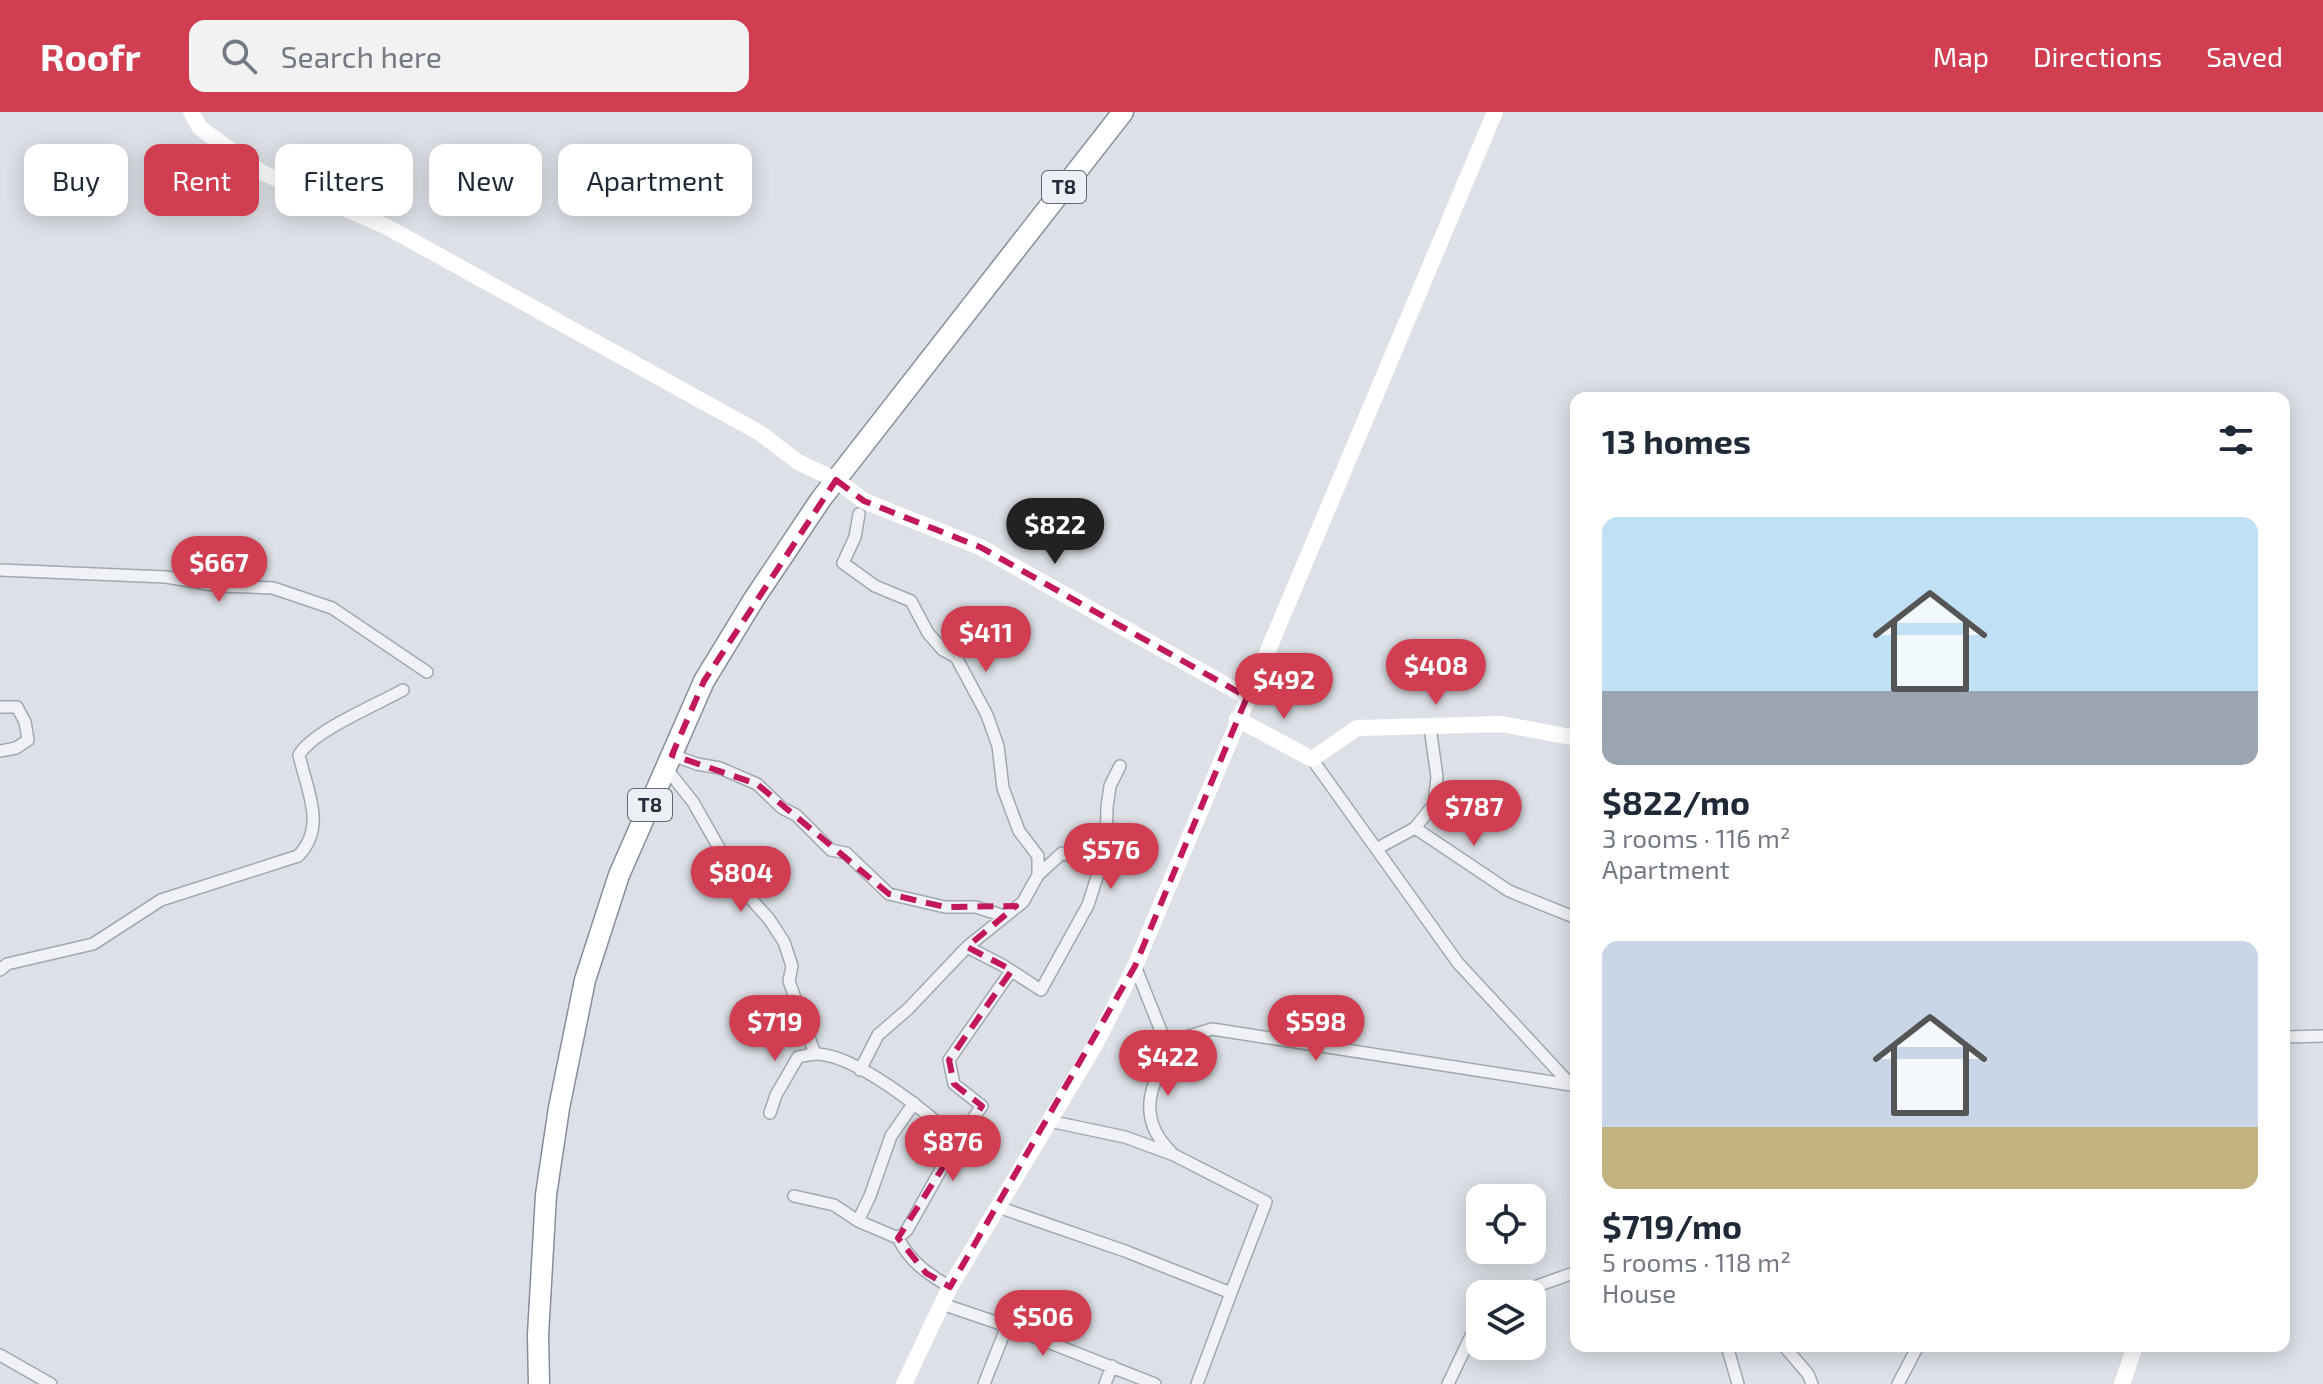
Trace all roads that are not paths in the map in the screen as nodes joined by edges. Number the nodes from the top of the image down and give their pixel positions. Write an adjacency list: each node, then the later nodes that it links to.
1 (191, 112): 4 (street)
2 (1123, 112): 4 (highway, T8)
3 (1495, 112): 9 (street)
4 (836, 480): 9 (street); 16 (highway, T8)
5 (859, 514): 21 (street)
6 (0, 570): 7 (street)
7 (427, 672)
8 (403, 690): 26 (street)
9 (1247, 697): 11 (street)
10 (0, 707): 14 (street)
11 (1237, 719): 15 (street); 25 (street)
12 (1430, 727): 13 (street); 15 (street); 18 (street)
13 (1570, 737)
14 (0, 751)
15 (1312, 759): 19 (street)
16 (669, 762): 22 (street); 31 (street); 59 (highway, T8)
17 (1120, 766): 20 (street)
18 (1415, 828): 19 (street); 23 (street)
19 (1378, 848): 33 (street)
20 (1100, 867): 21 (street); 27 (street)
21 (1038, 875): 22 (street)
22 (1004, 916): 24 (street)
23 (1570, 916)
24 (967, 947): 27 (street); 32 (street)
25 (1135, 966): 30 (street); 37 (street)
26 (0, 970)
27 (1011, 971): 38 (street)
28 (2323, 1036): 29 (street)
29 (2290, 1037)
30 (1179, 1042): 34 (street); 39 (street)
31 (815, 1054): 32 (street); 36 (street)
32 (860, 1070): 35 (street)
33 (1570, 1079)
34 (1570, 1082)
35 (914, 1103): 38 (street); 42 (street)
36 (770, 1113)
37 (1049, 1121): 39 (street); 41 (street)
38 (957, 1141): 43 (street)
39 (1174, 1155): 47 (street)
40 (794, 1196): 42 (street)
41 (998, 1207): 46 (street); 47 (street)
42 (858, 1221): 43 (street)
43 (898, 1238): 46 (street)
44 (1570, 1274): 45 (street)
45 (1546, 1283)
46 (950, 1287): 48 (street)
47 (1231, 1293): 64 (street)
48 (942, 1304): 49 (street); 60 (street)
49 (1007, 1326): 56 (street); 61 (street)
50 (1466, 1346): 65 (street)
51 (1729, 1352): 66 (street)
52 (1789, 1352): 57 (street)
53 (1915, 1352): 68 (street)
54 (2133, 1352): 69 (street)
55 (0, 1355): 58 (street)
56 (1112, 1366): 62 (street); 63 (street)
57 (1810, 1379): 67 (street)
58 (51, 1384)
59 (539, 1384)
60 (904, 1384)
61 (984, 1384)
62 (1105, 1384)
63 (1155, 1384)
64 (1197, 1384)
65 (1448, 1384)
66 (1738, 1384)
67 (1820, 1384)
68 (1898, 1384)
69 (2122, 1384)

